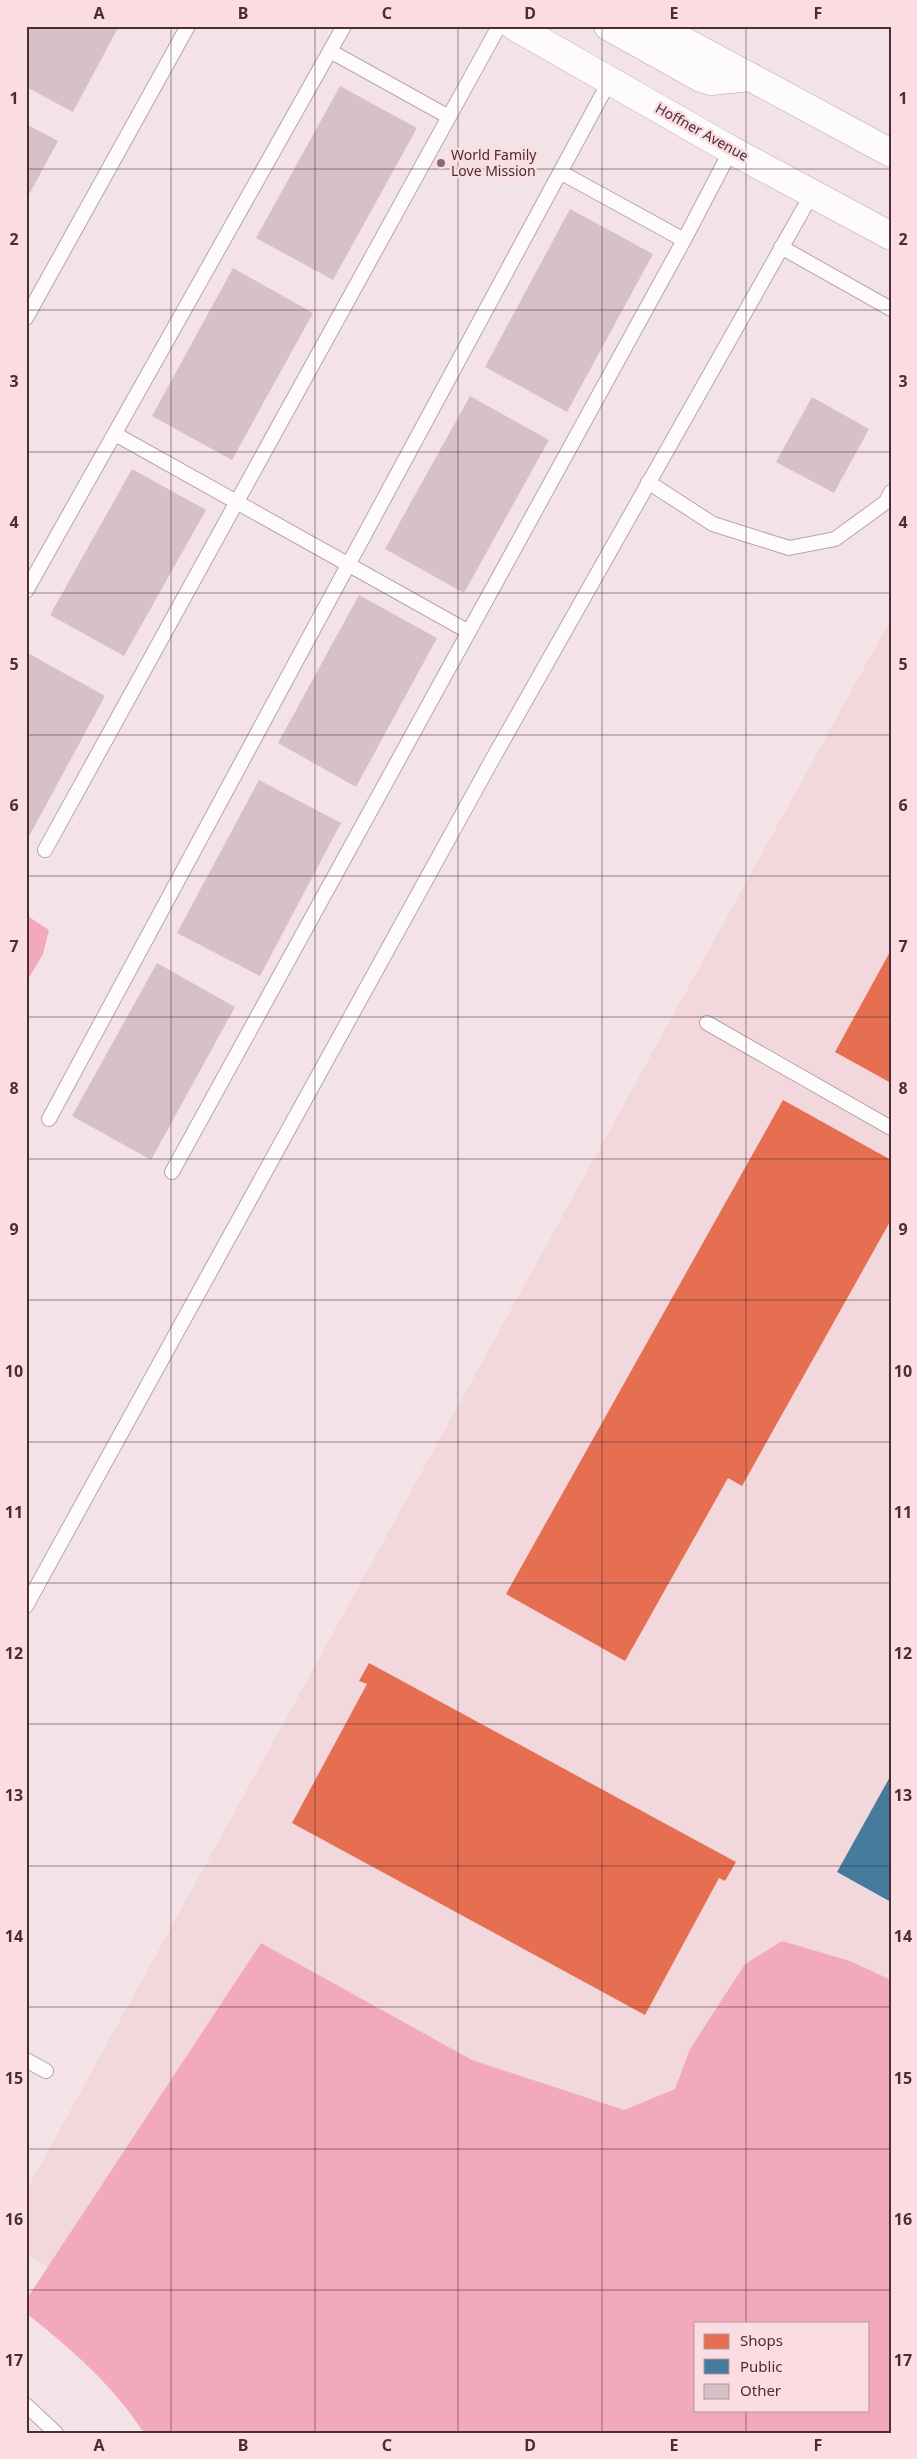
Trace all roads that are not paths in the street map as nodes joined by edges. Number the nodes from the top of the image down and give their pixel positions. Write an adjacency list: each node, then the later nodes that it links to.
1 (188, 26): 19 (lane)
2 (344, 26): 7 (lane)
3 (499, 26): 10 (lane)
4 (514, 26): 9 (main road, Hoffner Avenue)
5 (608, 26): 8 (main road)
6 (656, 26): 8 (main road)
7 (330, 51): 10 (lane); 20 (lane)
8 (751, 77): 12 (main road)
9 (610, 80): 11 (main road, Hoffner Avenue); 13 (lane)
10 (449, 117): 23 (lane)
11 (731, 150): 14 (main road, Hoffner Avenue); 16 (lane)
12 (891, 153)
13 (560, 172): 16 (lane); 24 (lane)
14 (813, 192): 15 (main road, Hoffner Avenue); 17 (lane)
15 (891, 236)
16 (684, 240): 26 (lane)
17 (781, 247): 18 (lane); 21 (lane)
18 (891, 309)
19 (26, 318)
20 (114, 434): 23 (lane); 25 (lane)
21 (648, 482): 22 (lane); 32 (lane)
22 (891, 492)
23 (236, 502): 24 (lane); 27 (lane)
24 (348, 565): 26 (lane); 29 (lane)
25 (26, 591)
26 (469, 632): 31 (lane)
27 (45, 850)
28 (706, 1023): 30 (lane)
29 (49, 1119)
30 (891, 1128)
31 (172, 1172)
32 (26, 1606)
33 (26, 2060): 34 (lane)
34 (46, 2071)
35 (26, 2405): 36 (lane)
36 (56, 2433)

